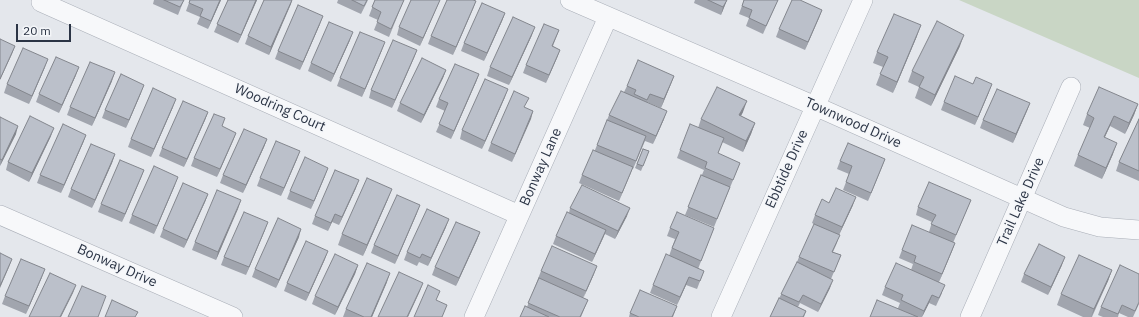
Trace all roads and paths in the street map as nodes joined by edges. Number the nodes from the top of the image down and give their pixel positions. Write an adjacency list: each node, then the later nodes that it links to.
1 (570, 0): 4 (street, Townwood Drive)
2 (863, 0): 6 (street, Ebbtide Drive)
3 (41, 2): 9 (street, Woodring Court)
4 (608, 16): 6 (street, Townwood Drive); 9 (street, Bonway Lane)
5 (1071, 86): 7 (street, Trail Lake Drive)
6 (815, 106): 7 (street, Townwood Drive); 13 (street, Ebbtide Drive)
7 (1022, 199): 10 (street, Townwood Drive); 14 (street, Trail Lake Drive)
8 (0, 215): 11 (street, Bonway Drive)
9 (519, 215): 12 (street, Bonway Lane)
10 (1139, 230)
11 (234, 317)
12 (474, 317)
13 (721, 317)
14 (970, 317)

